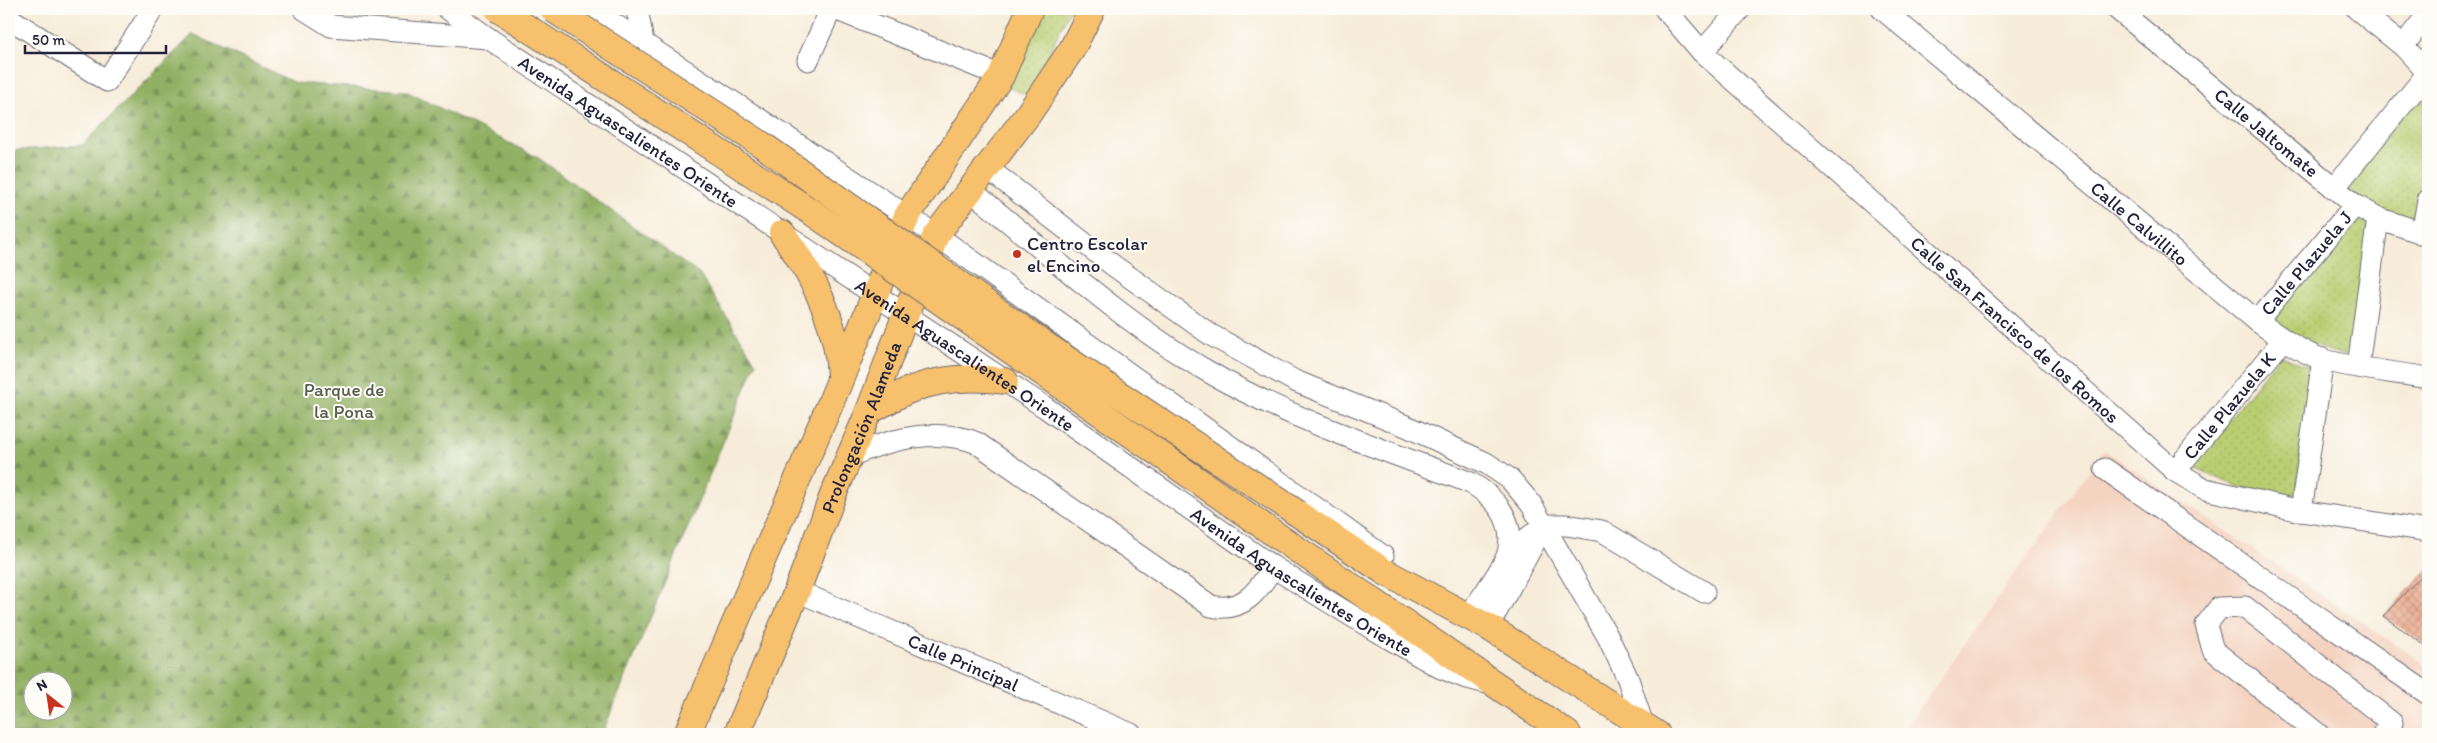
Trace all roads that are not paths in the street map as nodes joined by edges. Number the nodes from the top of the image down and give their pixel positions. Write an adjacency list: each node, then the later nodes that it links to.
1 (153, 9): 17 (street)
2 (304, 9): 18 (street)
3 (448, 9): 18 (street, Avenida Aguascalientes Oriente)
4 (498, 9): 64 (main road, Avenida Aguascalientes Oriente, bridge)
5 (553, 9): 63 (main road, bridge)
6 (637, 9): 19 (street)
7 (833, 9): 22 (street); 24 (street)
8 (1030, 9): 24 (main road, Prolongación Alameda)
9 (1092, 9): 25 (main road, Prolongación Alameda)
10 (1665, 9): 21 (street, Calle San Francisco de los Romos)
11 (1740, 9): 21 (street)
12 (1882, 9): 41 (street, Calle Calvillito)
13 (2117, 9): 27 (street, Calle Jaltomate)
14 (2357, 9): 20 (street)
15 (595, 10): 19 (street)
16 (2428, 14): 20 (street)
17 (9, 18)
18 (488, 38): 35 (street, Avenida Aguascalientes Oriente)
19 (643, 42): 26 (street)
20 (2403, 46): 23 (street)
21 (1702, 52): 53 (street, Calle San Francisco de los Romos)
22 (808, 60)
23 (2428, 73): 27 (street)
24 (1000, 76): 31 (main road, Prolongación Alameda)
25 (987, 168): 28 (main road, Prolongación Alameda); 37 (street)
26 (843, 173): 31 (street); 35 (street)
27 (2334, 188): 30 (street, Calle Jaltomate)
28 (970, 190): 34 (main road, Prolongación Alameda); 38 (street)
29 (2428, 200): 33 (street)
30 (2355, 205): 32 (street, Calle Jaltomate); 41 (street, Calle Plazuela J)
31 (907, 216): 34 (street); 39 (main road, Prolongación Alameda)
32 (2378, 218): 33 (street, Calle Jaltomate); 44 (street, Calle Plazuela J)
33 (2425, 234)
34 (936, 235): 36 (street); 40 (main road, Prolongación Alameda)
35 (790, 238): 39 (street, Avenida Aguascalientes Oriente); 46 (main road)
36 (969, 260): 40 (street); 63 (street)
37 (1114, 266): 38 (street); 49 (street)
38 (1093, 290): 50 (street)
39 (874, 295): 40 (street, Avenida Aguascalientes Oriente); 46 (main road, Prolongación Alameda)
40 (910, 318): 47 (street, Avenida Aguascalientes Oriente); 48 (main road, Prolongación Alameda)
41 (2257, 320): 42 (street, Calle Calvillito)
42 (2283, 340): 43 (street, Calle Calvillito); 53 (street, Calle Plazuela K)
43 (2323, 359): 44 (street, Calle Calvillito); 56 (street)
44 (2358, 367): 45 (street, Calle Calvillito)
45 (2428, 378)
46 (840, 379): 67 (main road, Prolongación Alameda)
47 (1005, 381): 48 (main road); 60 (street, Avenida Aguascalientes Oriente)
48 (870, 411): 51 (main road, Prolongación Alameda)
49 (1406, 426): 50 (street); 54 (street)
50 (1386, 450): 55 (street)
51 (850, 456): 60 (street); 61 (main road, Prolongación Alameda)
52 (2104, 469): 65 (street)
53 (2175, 471): 56 (street, Calle San Francisco de los Romos)
54 (1520, 488): 55 (street); 57 (street)
55 (1497, 502): 59 (street)
56 (2301, 511): 58 (street, Calle San Francisco de los Romos)
57 (1544, 525): 59 (street); 62 (street); 63 (street); 66 (street)
58 (2428, 531)
59 (1508, 554): 63 (street)
60 (1273, 567): 64 (street, Avenida Aguascalientes Oriente)
61 (797, 591): 68 (main road, Prolongación Alameda); 69 (street, Calle Principal)
62 (1704, 592)
63 (1471, 617): 66 (main road)
64 (1492, 684): 70 (main road, Avenida Aguascalientes Oriente)
65 (2428, 694)
66 (1650, 730)
67 (687, 734)
68 (737, 734)
69 (1131, 734)
70 (1568, 734)
71 (2318, 734): 72 (street)
72 (2383, 734)

